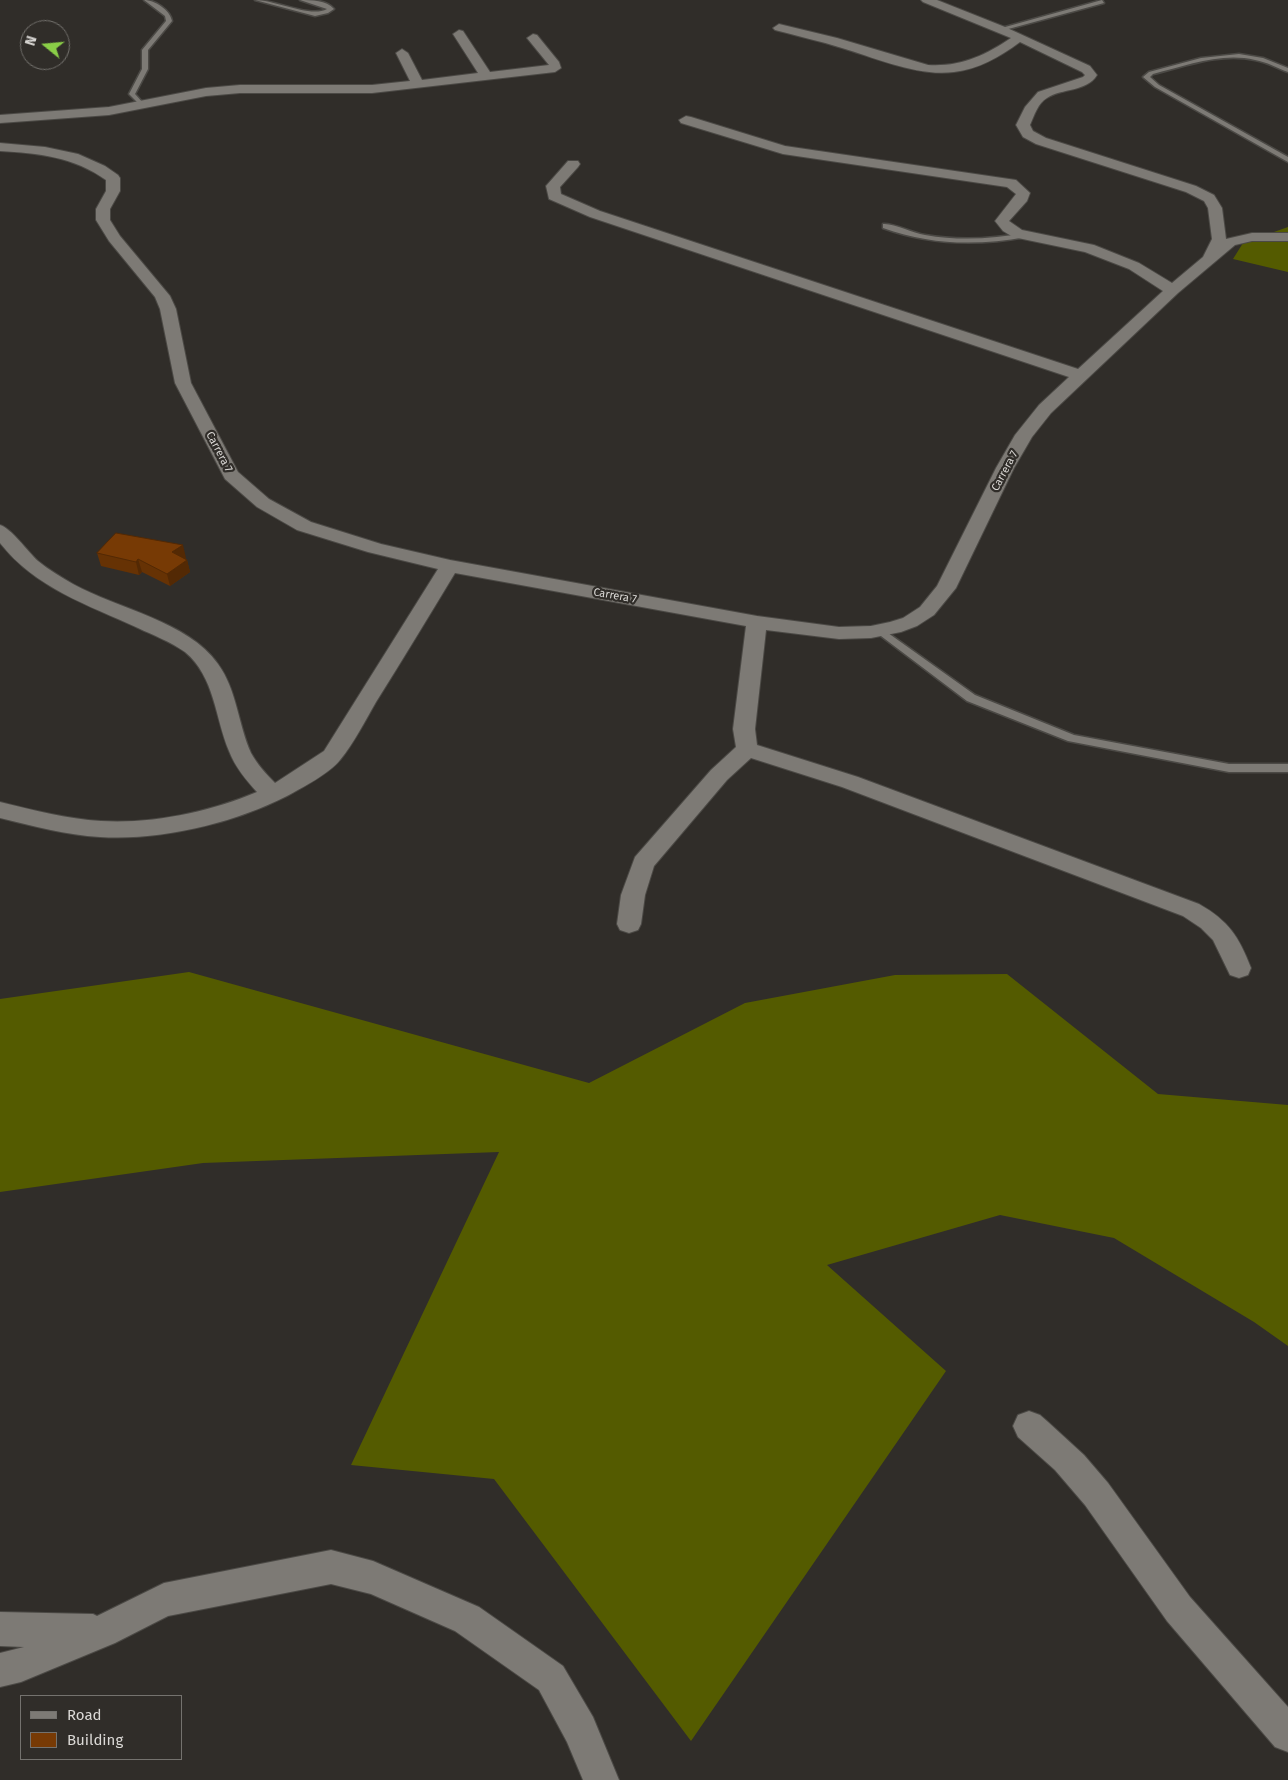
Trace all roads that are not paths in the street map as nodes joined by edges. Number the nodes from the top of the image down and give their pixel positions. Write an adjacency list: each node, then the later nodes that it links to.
1 (146, 0): 16 (lane)
2 (258, 0): 3 (lane)
3 (303, 0)
4 (958, 0): 5 (street)
5 (934, 2): 8 (street)
6 (1102, 2): 8 (lane)
7 (779, 28): 11 (street)
8 (1001, 29): 11 (street)
9 (459, 34): 14 (street)
10 (533, 38): 14 (street)
11 (1020, 38): 25 (street)
12 (402, 53): 15 (street)
13 (1288, 70): 20 (lane)
14 (486, 77): 15 (street)
15 (418, 85): 16 (street)
16 (141, 104): 17 (street)
17 (0, 119)
18 (686, 120): 23 (street)
19 (0, 147): 31 (street, Carrera 7)
20 (1288, 160)
21 (573, 164): 27 (street)
22 (886, 226): 23 (lane)
23 (1026, 235): 26 (street)
24 (1288, 237): 25 (street, Carrera 7)
25 (1210, 257): 26 (street, Carrera 7)
26 (1173, 290): 27 (street, Carrera 7)
27 (1079, 375): 33 (street, Carrera 7)
28 (0, 531): 30 (street)
29 (0, 553): 30 (street)
30 (23, 558): 36 (street)
31 (450, 566): 32 (street, Carrera 7); 36 (street)
32 (757, 622): 33 (street, Carrera 7); 34 (street)
33 (881, 631): 35 (lane)
34 (747, 749): 38 (street); 39 (street)
35 (1288, 768)
36 (272, 794): 37 (street)
37 (0, 810)
38 (629, 924)
39 (1239, 968)
40 (1029, 1426): 44 (street)
41 (0, 1629): 42 (street)
42 (103, 1631): 43 (street); 45 (street)
43 (0, 1670)
44 (1288, 1734)
45 (601, 1780)

